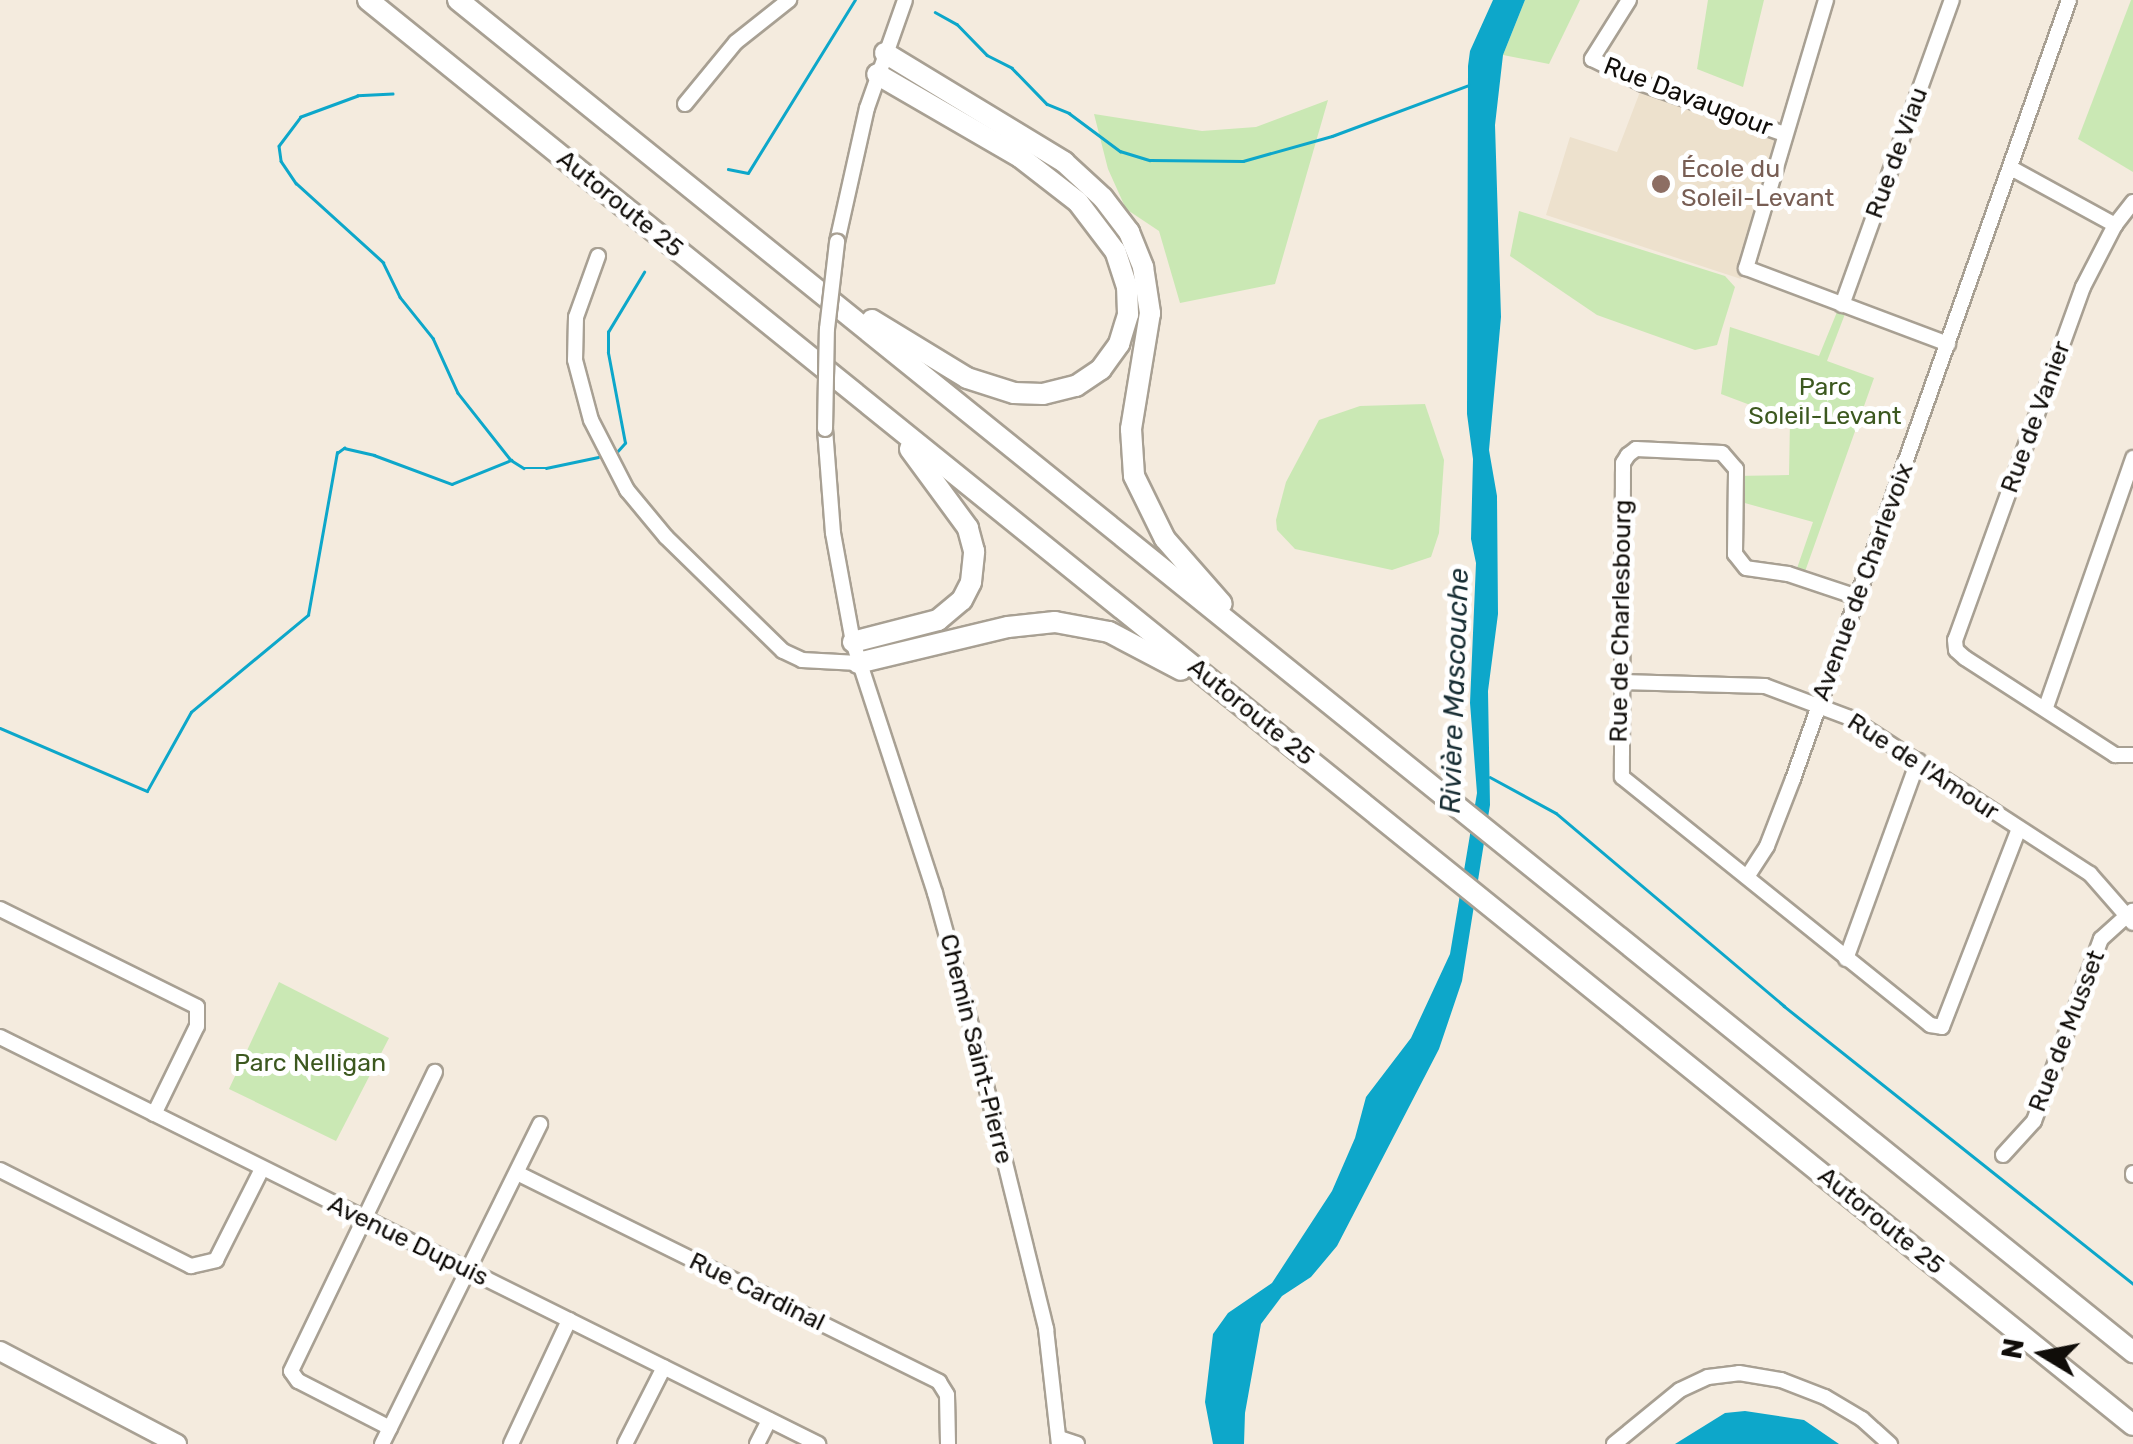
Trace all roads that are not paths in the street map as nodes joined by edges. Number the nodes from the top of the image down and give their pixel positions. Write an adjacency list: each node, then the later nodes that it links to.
1 (368, 0): 20 (highway, Autoroute 25)
2 (458, 0): 17 (highway)
3 (789, 0): 11 (street)
4 (905, 0): 9 (street, Chemin Saint-Pierre)
5 (1628, 0): 12 (street, Rue Davaugour)
6 (1826, 0): 12 (street)
7 (1952, 0): 18 (street, Rue de Viau)
8 (2068, 0): 13 (street, Avenue de Charlevoix)
9 (884, 53): 10 (street, Chemin Saint-Pierre); 23 (highway)
10 (877, 74): 17 (highway); 24 (street, Chemin Saint-Pierre, bridge)
11 (684, 104)
12 (1784, 134): 18 (street)
13 (2011, 168): 15 (street); 19 (street, Avenue de Charlevoix)
14 (2133, 202): 15 (street, Rue de Vanier)
15 (2115, 226): 27 (street, Rue de Vanier)
16 (598, 256): 24 (street)
17 (796, 274): 23 (highway)
18 (1842, 305): 19 (street)
19 (1948, 344): 22 (street, Avenue de Charlevoix)
20 (883, 416): 24 (highway); 28 (highway, Autoroute 25)
21 (2133, 458): 27 (street)
22 (1857, 597): 25 (street, Rue de Charlesbourg); 26 (street, Avenue de Charlevoix)
23 (1263, 650): 48 (highway)
24 (849, 655): 28 (highway); 53 (street, Chemin Saint-Pierre)
25 (1620, 682): 26 (street, Rue de l'Amour); 32 (street, Rue de Charlesbourg)
26 (1819, 705): 30 (street, Rue de l'Amour); 32 (street, Avenue de Charlevoix)
27 (2046, 707): 29 (street)
28 (1251, 712): 51 (highway, Autoroute 25)
29 (2131, 756)
30 (1918, 761): 31 (street, Rue de l'Amour); 35 (street)
31 (2019, 828): 34 (street, Rue de l'Amour); 35 (street, Rue de Charlesbourg)
32 (1747, 878): 35 (street, Rue de Charlesbourg)
33 (0, 910): 38 (street)
34 (2131, 917): 40 (street, Rue de Musset)
35 (1846, 959)
36 (0, 1037): 38 (street, Avenue Dupuis)
37 (435, 1072): 44 (street)
38 (154, 1114): 41 (street, Avenue Dupuis)
39 (540, 1124): 43 (street)
40 (2003, 1154)
41 (262, 1168): 42 (street); 44 (street, Avenue Dupuis)
42 (0, 1170)
43 (517, 1172): 45 (street); 60 (street, Rue Cardinal)
44 (363, 1220): 45 (street, Avenue Dupuis); 52 (street)
45 (468, 1270): 46 (street, Avenue Dupuis); 52 (street)
46 (568, 1320): 49 (street, Avenue Dupuis); 56 (street)
47 (0, 1351): 54 (main road)
48 (2133, 1352)
49 (664, 1368): 50 (street, Avenue Dupuis); 57 (street)
50 (769, 1420): 58 (street); 59 (street, Avenue Dupuis)
51 (2133, 1425)
52 (390, 1428): 55 (street)
53 (1059, 1441): 61 (street)
54 (177, 1444)
55 (382, 1444)
56 (511, 1444)
57 (625, 1444)
58 (756, 1444)
59 (818, 1444)
60 (948, 1444)
61 (1077, 1444)
62 (1614, 1444): 63 (street)
63 (1890, 1444)

